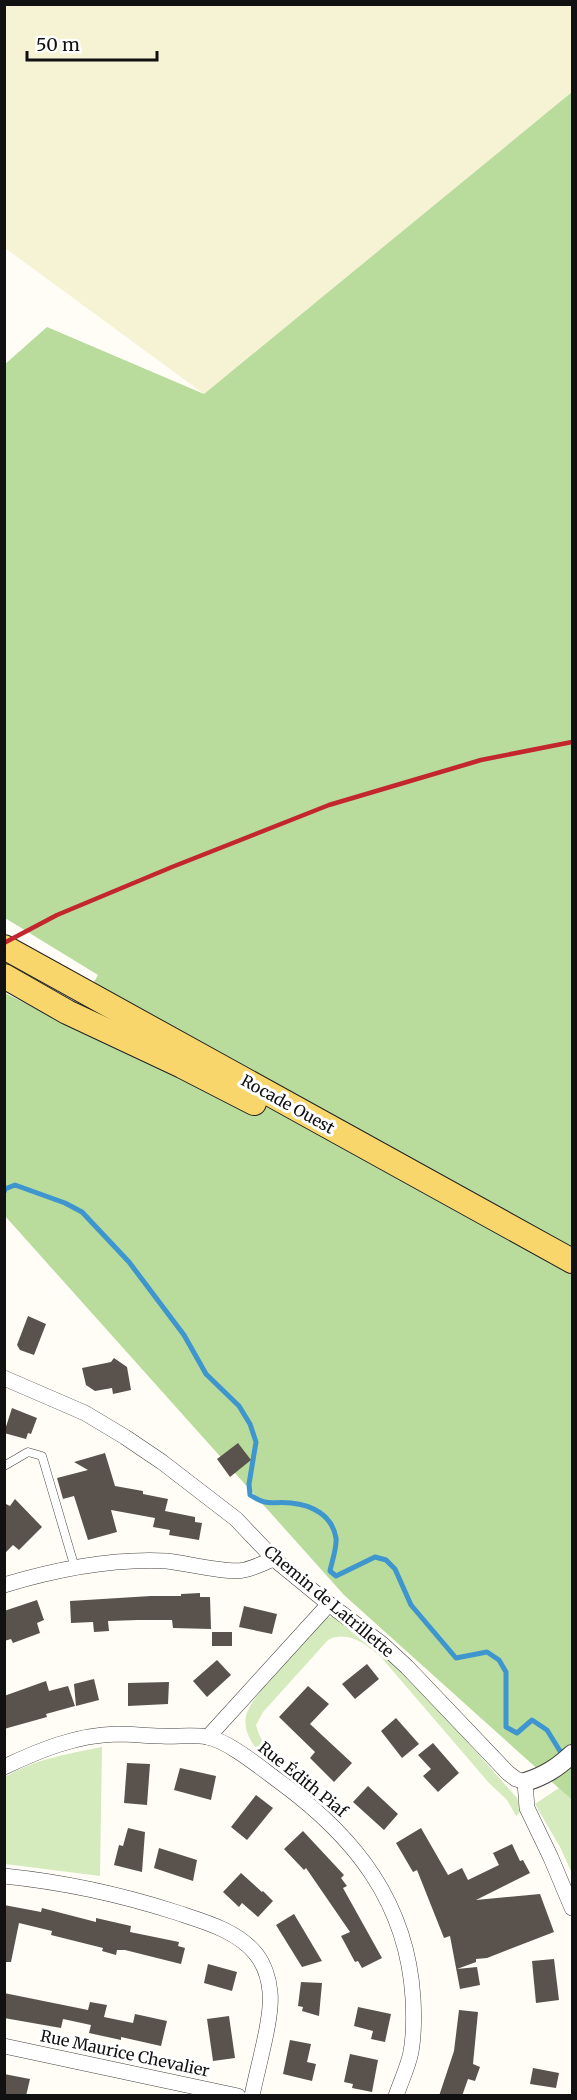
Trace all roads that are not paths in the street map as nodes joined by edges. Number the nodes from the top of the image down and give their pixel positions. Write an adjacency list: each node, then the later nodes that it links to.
1 (4, 947): 3 (main road, Rocade Ouest)
2 (4, 976): 4 (main road)
3 (573, 1261)
4 (573, 1278)
5 (4, 1378): 7 (street, Chemin de Latrillette)
6 (4, 1466): 8 (lane)
7 (274, 1559): 8 (street); 10 (street, Chemin de Latrillette)
8 (75, 1568): 9 (street)
9 (4, 1585)
10 (329, 1604): 11 (street); 14 (street, Chemin de Latrillette)
11 (208, 1737): 13 (street, Rue Édith Piaf); 20 (street, Rue Édith Piaf)
12 (573, 1754): 14 (street)
13 (4, 1767)
14 (525, 1782): 16 (street)
15 (4, 1876): 19 (street)
16 (573, 1908)
17 (4, 2046): 18 (street, Rue Maurice Chevalier)
18 (238, 2096)
19 (252, 2096)
20 (396, 2096)

